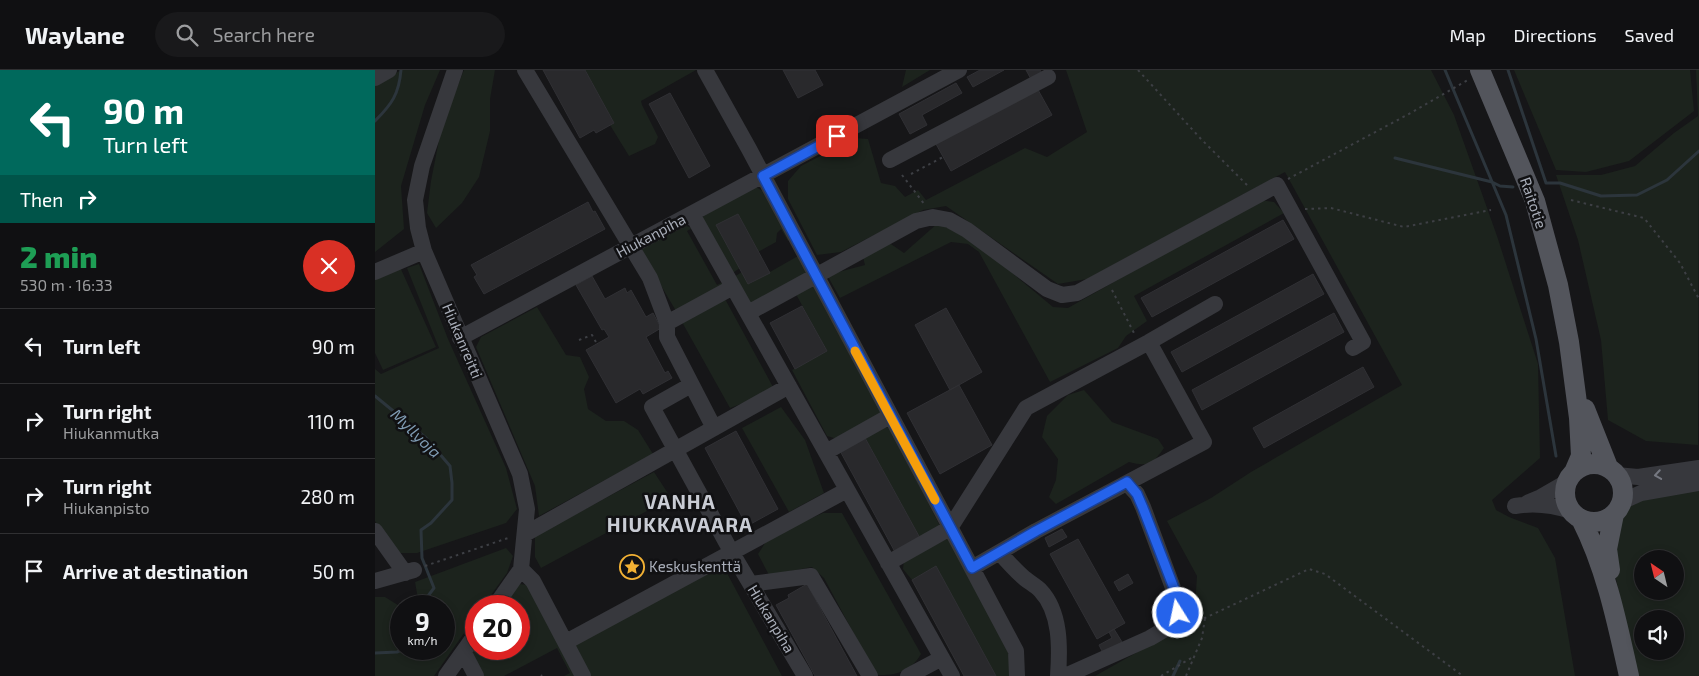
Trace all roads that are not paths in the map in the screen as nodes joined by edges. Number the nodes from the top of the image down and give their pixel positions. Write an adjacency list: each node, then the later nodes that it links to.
1 (389, 70): 8 (street)
2 (455, 70): 13 (street, Hiukanreitti)
3 (525, 70): 12 (street)
4 (705, 70): 10 (street)
5 (959, 70): 10 (street, Hiukanpiha)
6 (1480, 70): 21 (main road, Raitotie)
7 (1048, 77): 9 (street)
8 (375, 78)
9 (890, 160)
10 (763, 176): 11 (street, Hiukanpiha); 15 (street)
11 (692, 214): 12 (street, Hiukanpiha); 16 (street)
12 (631, 246): 19 (street); 20 (street, Hiukanpiha)
13 (424, 251): 14 (street); 20 (street, Hiukanreitti)
14 (375, 272)
15 (815, 275): 18 (street); 23 (street); 26 (street)
16 (733, 287): 18 (street); 19 (street)
17 (1215, 304): 22 (street)
18 (748, 313): 25 (street)
19 (667, 323): 24 (street)
20 (460, 338): 40 (street, Hiukanreitti)
21 (1569, 342): 31 (main road, Raitotie); 32 (main road, Raitotie)
22 (1145, 344): 33 (street); 38 (street)
23 (1353, 348)
24 (691, 385): 27 (street); 28 (street, Hiukanpiha)
25 (789, 386): 27 (street); 29 (street)
26 (890, 416): 29 (street); 38 (street)
27 (714, 428): 28 (street)
28 (675, 449): 40 (street); 41 (street, Hiukanpiha)
29 (826, 452): 35 (street)
30 (1699, 468): 31 (street, one-way to 31)
31 (1612, 471): 32 (main road); 36 (main road)
32 (1571, 476): 37 (main road); 37 (street)
33 (1127, 482): 42 (street); 63 (street)
34 (1699, 483): 36 (street)
35 (847, 490): 41 (street); 43 (street)
36 (1617, 508): 37 (main road); 49 (main road)
37 (1576, 515): 49 (main road)
38 (950, 528): 43 (street); 44 (street)
39 (375, 531): 46 (street)
40 (525, 534): 45 (street, Hiukanreitti)
41 (732, 553): 47 (street, Hiukanpiha); 50 (street)
42 (1000, 553): 44 (street); 62 (street)
43 (888, 563): 53 (street)
44 (972, 568): 61 (street)
45 (521, 569): 48 (street, Hiukanreitti); 50 (street)
46 (375, 581)
47 (751, 584): 57 (street, Hiukanpiha); 58 (street)
48 (503, 595)
49 (1617, 619): 64 (main road)
50 (566, 642): 56 (street)
51 (465, 650): 52 (street)
52 (463, 653): 54 (street); 55 (street)
53 (942, 658): 59 (street); 60 (street)
54 (446, 676)
55 (476, 676)
56 (583, 676)
57 (805, 676)
58 (870, 676)
59 (909, 676)
60 (952, 676)
61 (1017, 676)
62 (1059, 676)
63 (1065, 676)
64 (1629, 676)

